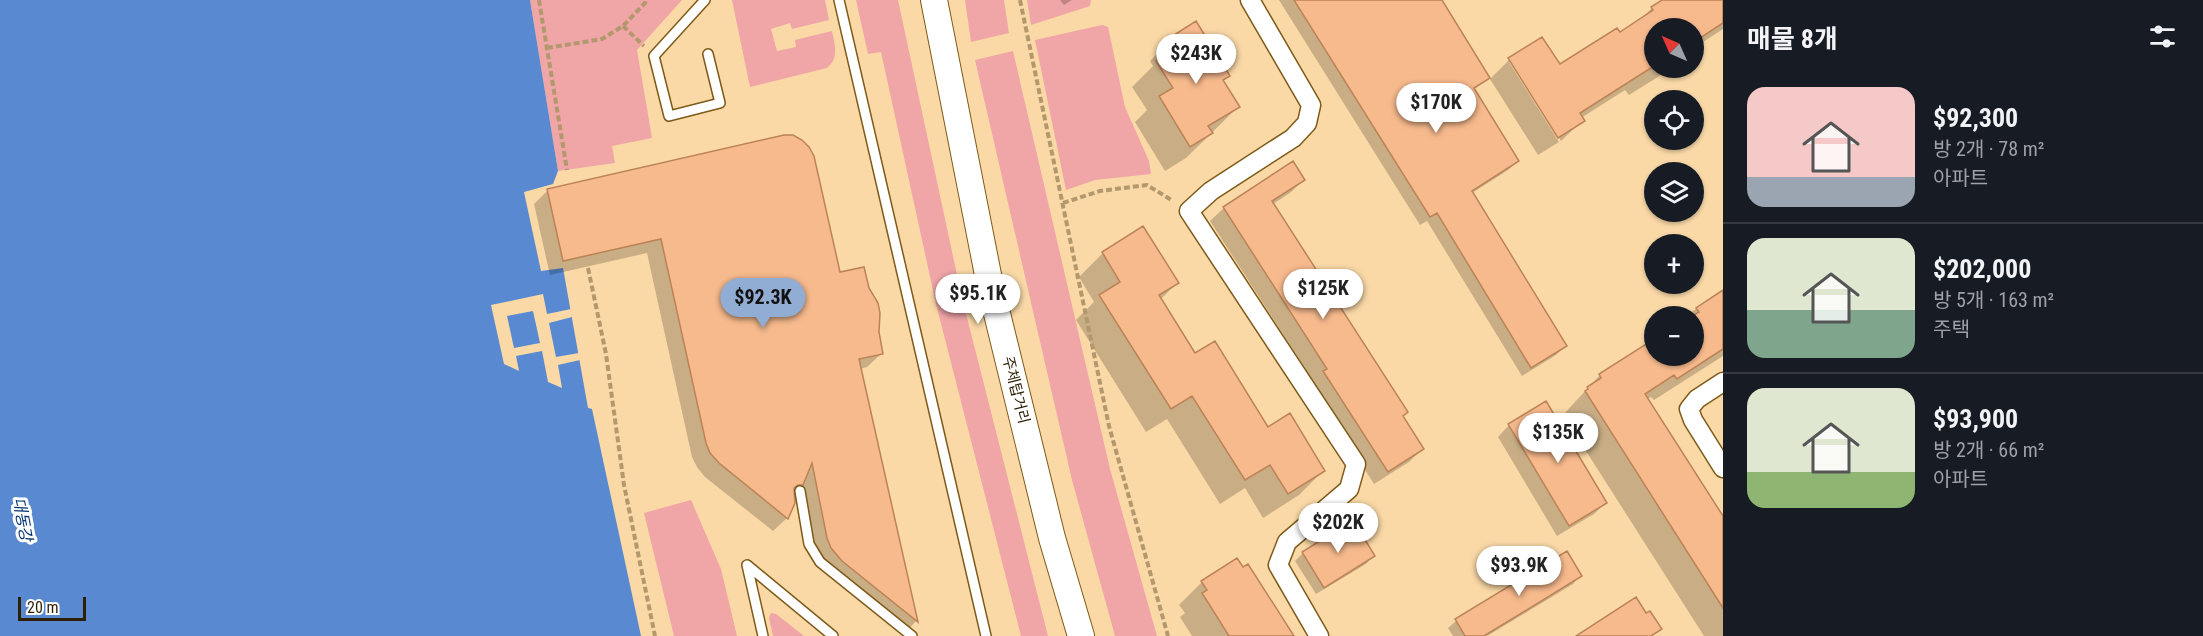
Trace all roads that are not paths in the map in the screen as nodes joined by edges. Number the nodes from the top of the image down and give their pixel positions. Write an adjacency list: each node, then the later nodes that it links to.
1 (705, 0): 5 (lane)
2 (839, 0): 12 (lane)
3 (934, 0): 13 (main road, 주체탑거리)
4 (1250, 0): 14 (street)
5 (708, 54)
6 (1723, 382): 7 (street)
7 (1723, 468)
8 (800, 491): 11 (lane)
9 (763, 636): 10 (lane)
10 (833, 636)
11 (912, 636)
12 (986, 636)
13 (1081, 636)
14 (1319, 636)

